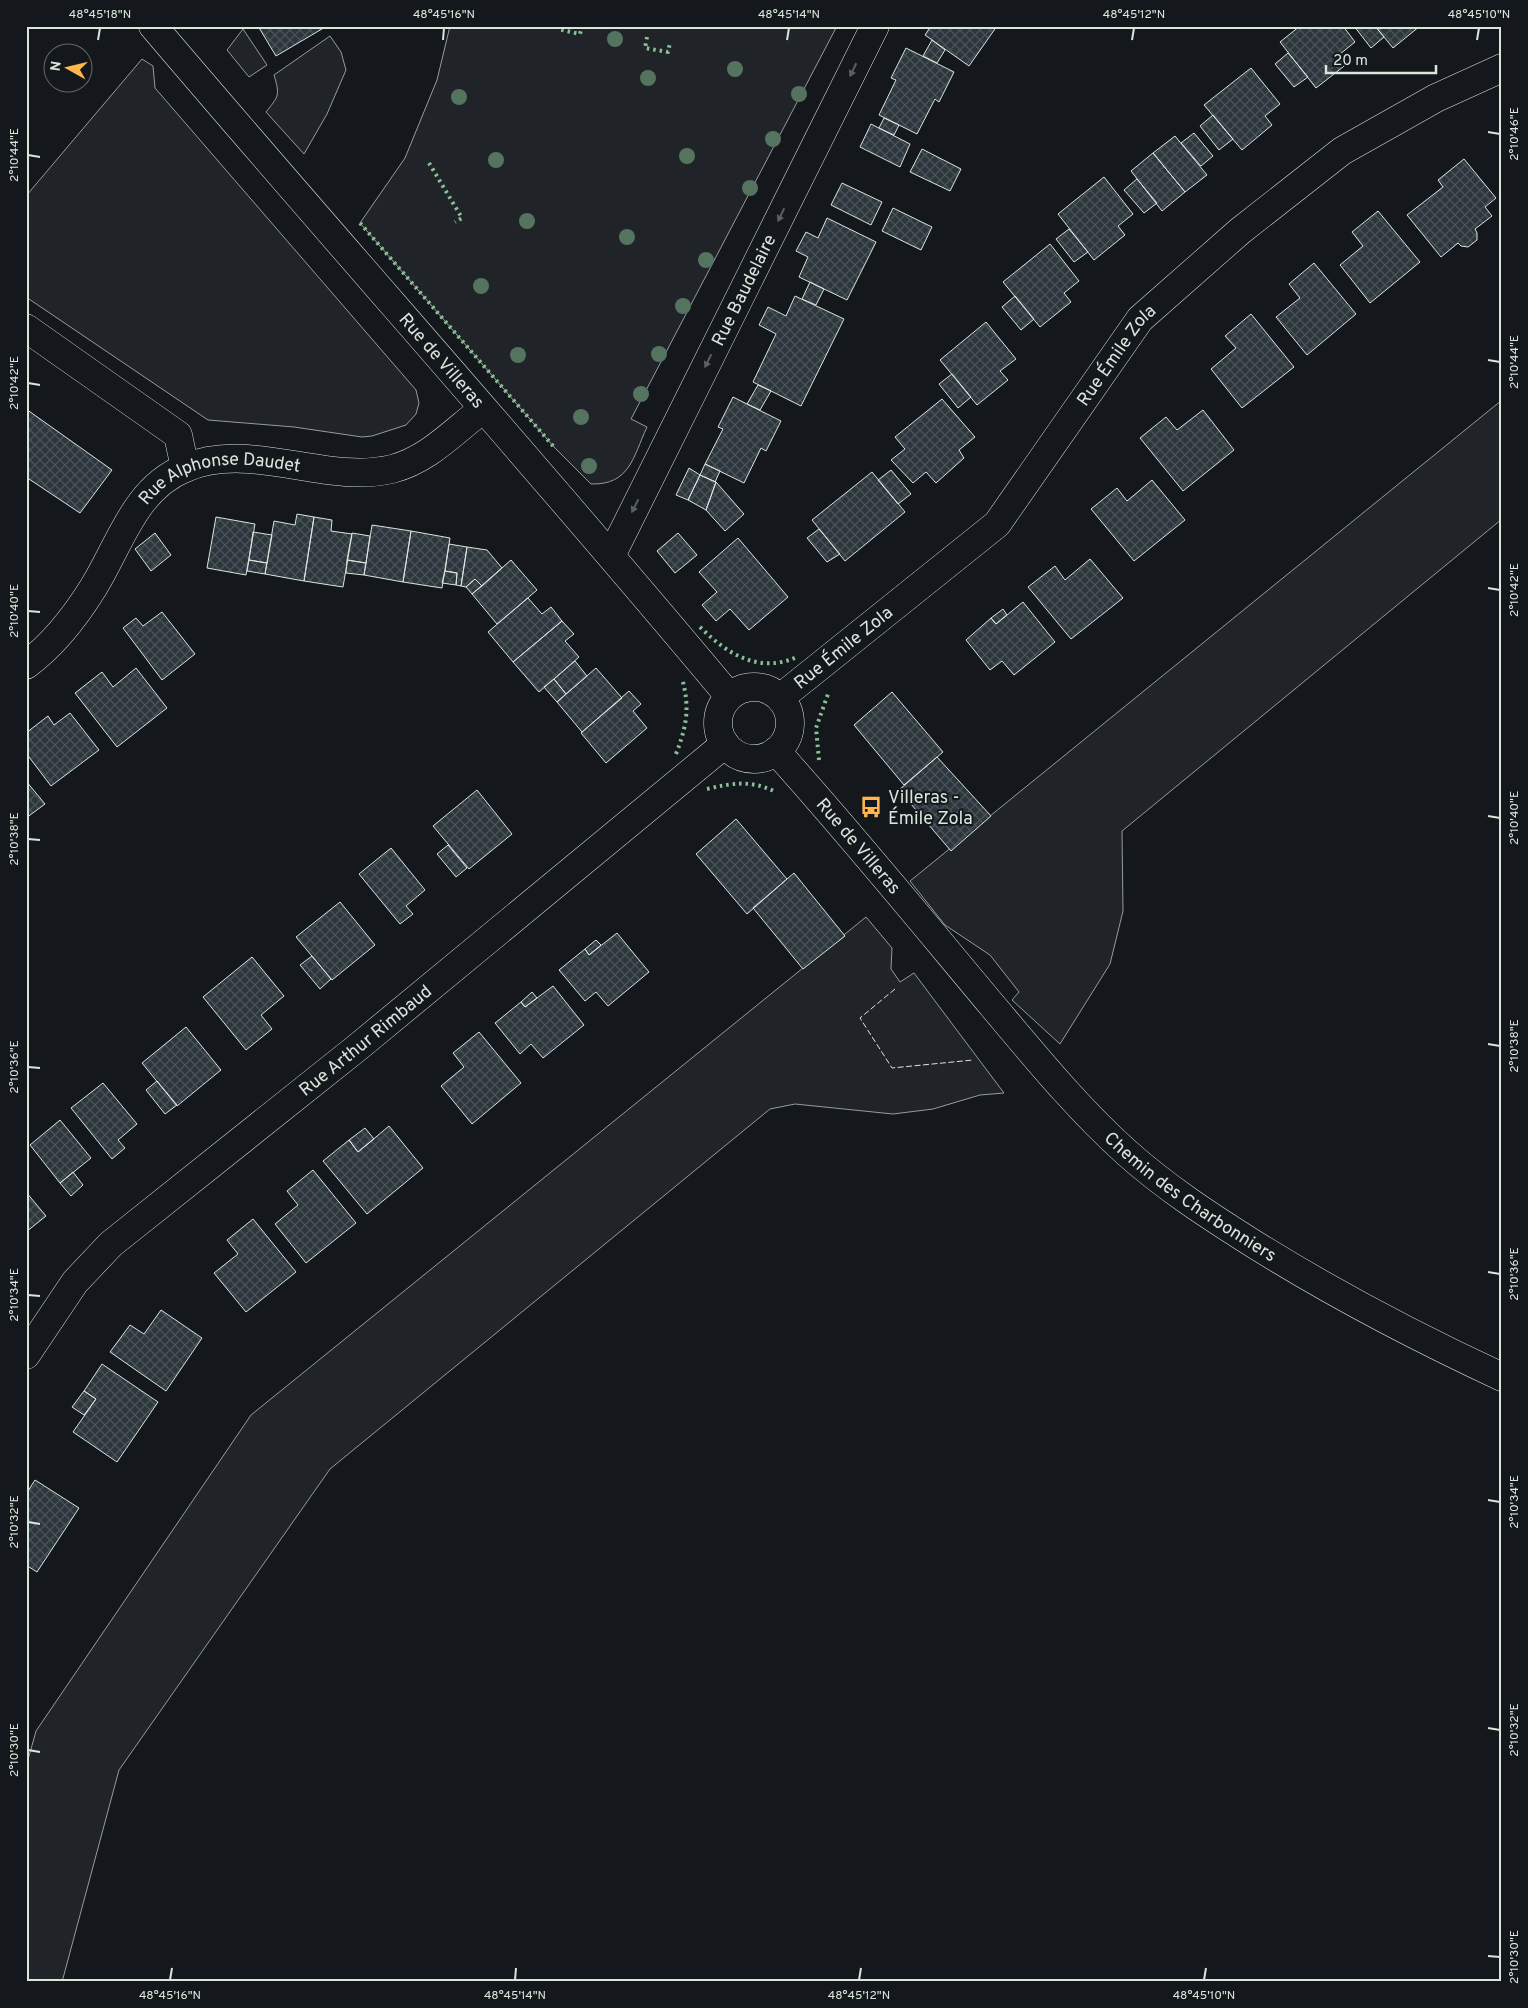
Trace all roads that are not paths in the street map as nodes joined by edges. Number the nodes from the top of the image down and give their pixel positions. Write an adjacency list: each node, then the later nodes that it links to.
1 (154, 26): 5 (street, Rue de Villeras)
2 (875, 26): 7 (street, Rue Baudelaire, one-way to 7)
3 (1502, 68): 10 (street, Rue Émile Zola)
4 (26, 328): 6 (street)
5 (483, 409): 6 (street, Rue Alphonse Daudet); 7 (street, Rue de Villeras)
6 (185, 468): 8 (street, Rue Alphonse Daudet)
7 (612, 554): 9 (street, Rue de Villeras)
8 (26, 665)
9 (729, 696): 10 (street); 11 (street)
10 (780, 698): 12 (street)
11 (725, 744): 12 (street); 14 (street, Rue Arthur Rimbaud)
12 (776, 751): 13 (street, Rue de Villeras)
13 (939, 942): 15 (street, Chemin des Charbonniers)
14 (26, 1355)
15 (1502, 1377)

